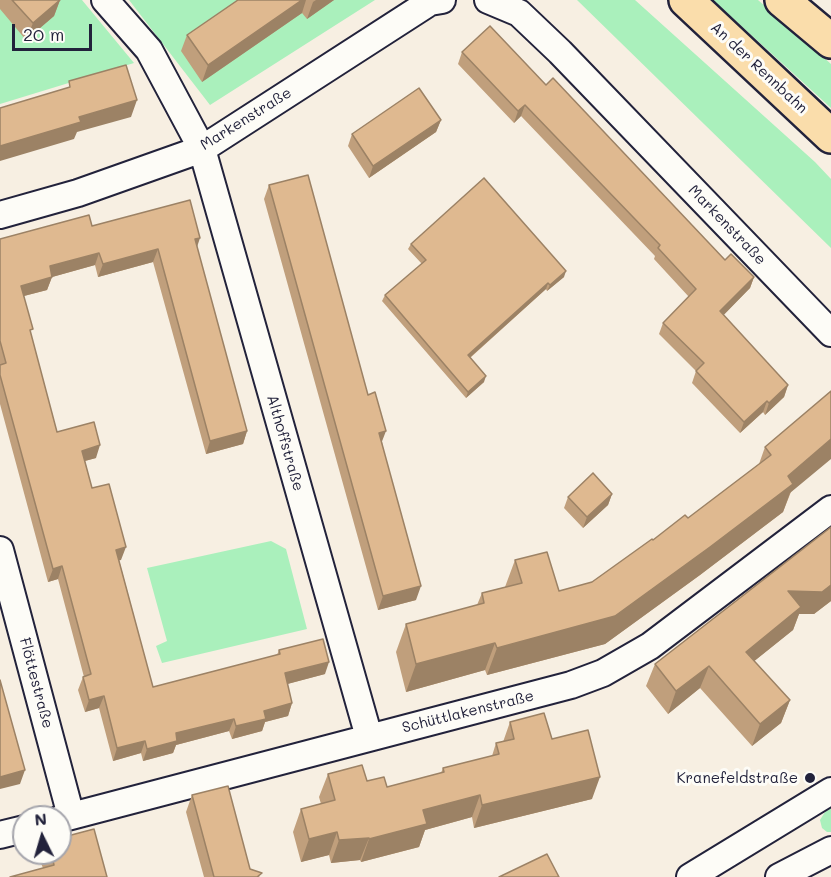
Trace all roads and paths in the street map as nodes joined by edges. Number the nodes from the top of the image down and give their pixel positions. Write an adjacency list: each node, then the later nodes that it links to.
1 (105, 0): 8 (street, Althoffstraße)
2 (442, 0): 8 (street, Markenstraße)
3 (488, 0): 10 (street, Markenstraße)
4 (686, 0): 7 (main road, An der Rennbahn)
5 (782, 0): 6 (main road)
6 (831, 41)
7 (831, 136)
8 (202, 149): 9 (street, Markenstraße); 13 (street, Althoffstraße)
9 (0, 215)
10 (831, 333)
11 (831, 509): 13 (street, Schüttlakenstraße)
12 (0, 550): 15 (street, Flöttestraße)
13 (369, 737): 16 (street, Schüttlakenstraße)
14 (831, 791): 18 (street)
15 (63, 805)
16 (72, 816)
17 (831, 850): 19 (street)
18 (690, 877)
19 (779, 877)

